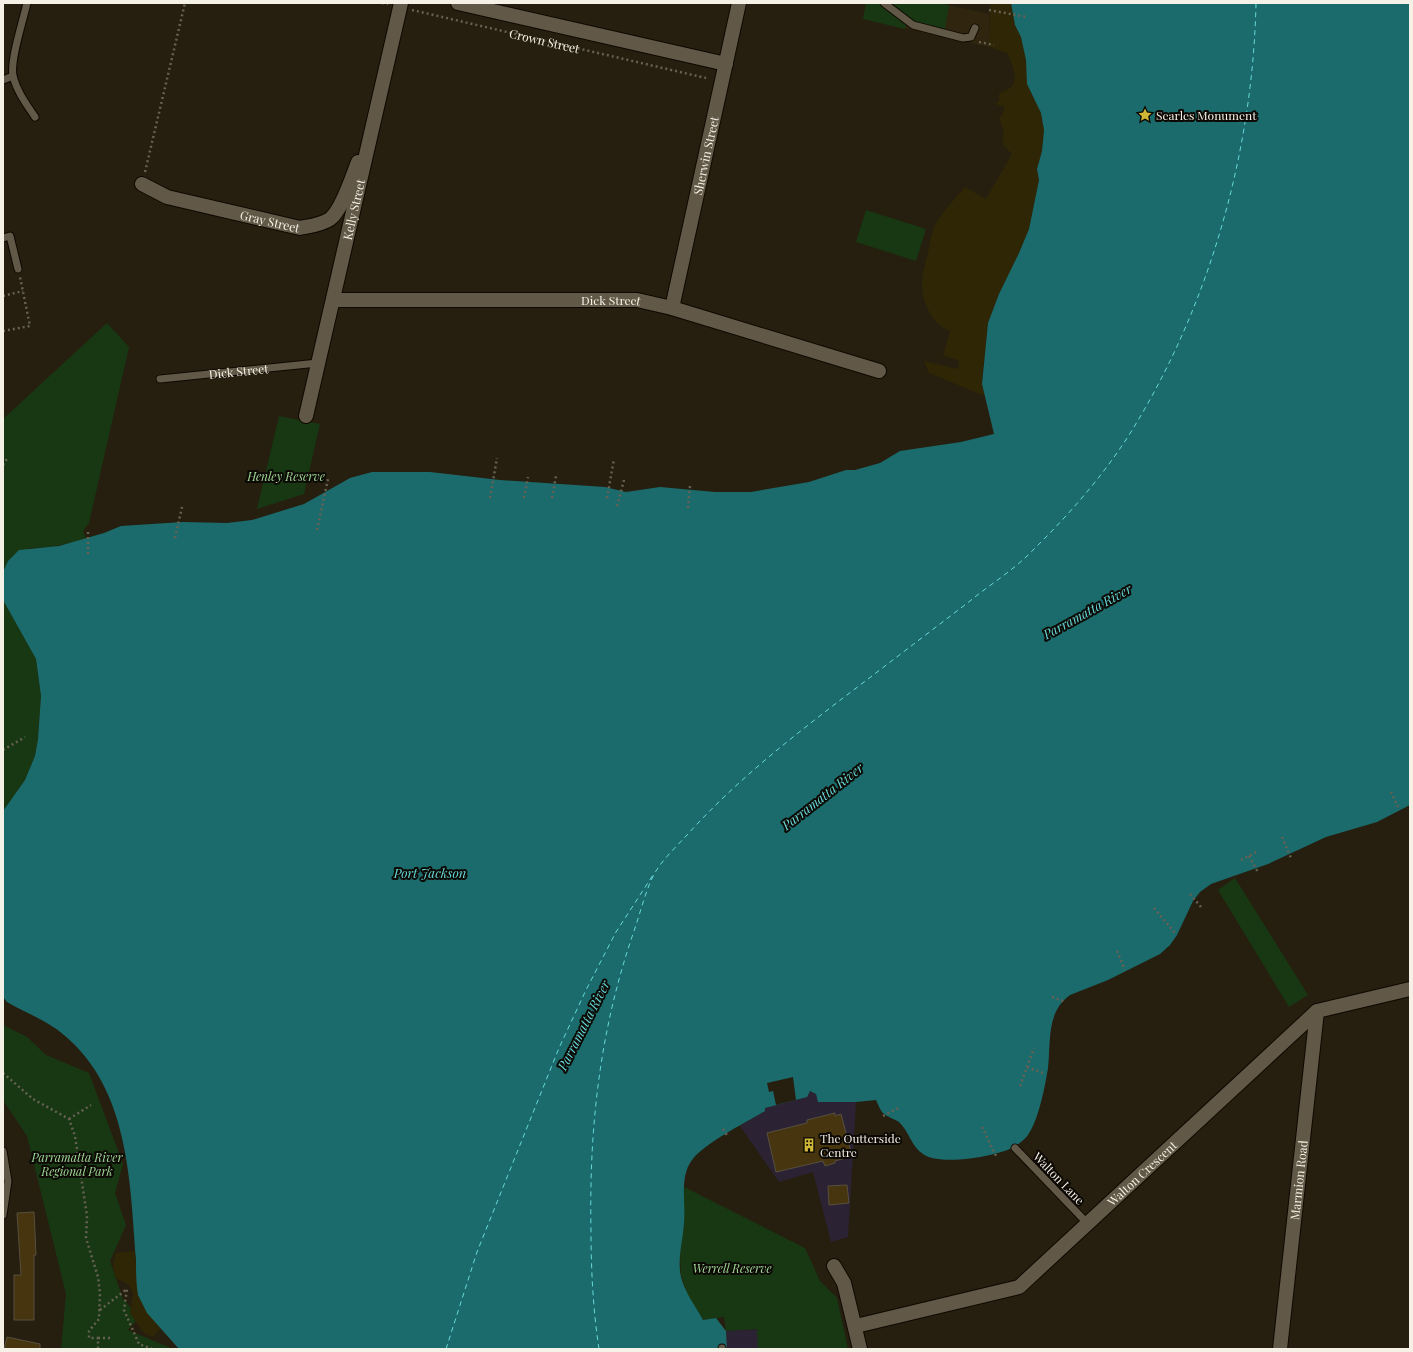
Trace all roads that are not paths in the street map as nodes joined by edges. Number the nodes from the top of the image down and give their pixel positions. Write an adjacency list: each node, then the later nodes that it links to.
1 (27, 3): 8 (lane)
2 (458, 3): 7 (street, Crown Street)
3 (739, 3): 7 (street, Sherwin Street)
4 (884, 3): 6 (lane)
5 (401, 5): 11 (street, Kelly Street)
6 (975, 28)
7 (726, 64): 16 (street, Sherwin Street)
8 (13, 76): 9 (lane); 10 (lane)
9 (3, 80)
10 (35, 117)
11 (372, 133): 12 (street, Gray Street); 15 (street, Kelly Street)
12 (142, 184)
13 (3, 238): 14 (lane)
14 (18, 269)
15 (333, 300): 16 (street, Dick Street); 17 (street, Kelly Street)
16 (672, 308): 18 (street, Dick Street)
17 (318, 364): 19 (lane, Dick Street); 20 (street, Kelly Street)
18 (879, 371)
19 (160, 379)
20 (306, 416)
21 (1410, 989): 22 (street)
22 (1317, 1010): 26 (street, Walton Crescent); 30 (street, Marmion Road)
23 (1015, 1148): 26 (lane, Walton Lane)
24 (3, 1151): 25 (lane)
25 (3, 1216)
26 (1088, 1224): 28 (street, Walton Crescent)
27 (834, 1266): 28 (street)
28 (856, 1326): 29 (street)
29 (860, 1349)
30 (1280, 1349)

